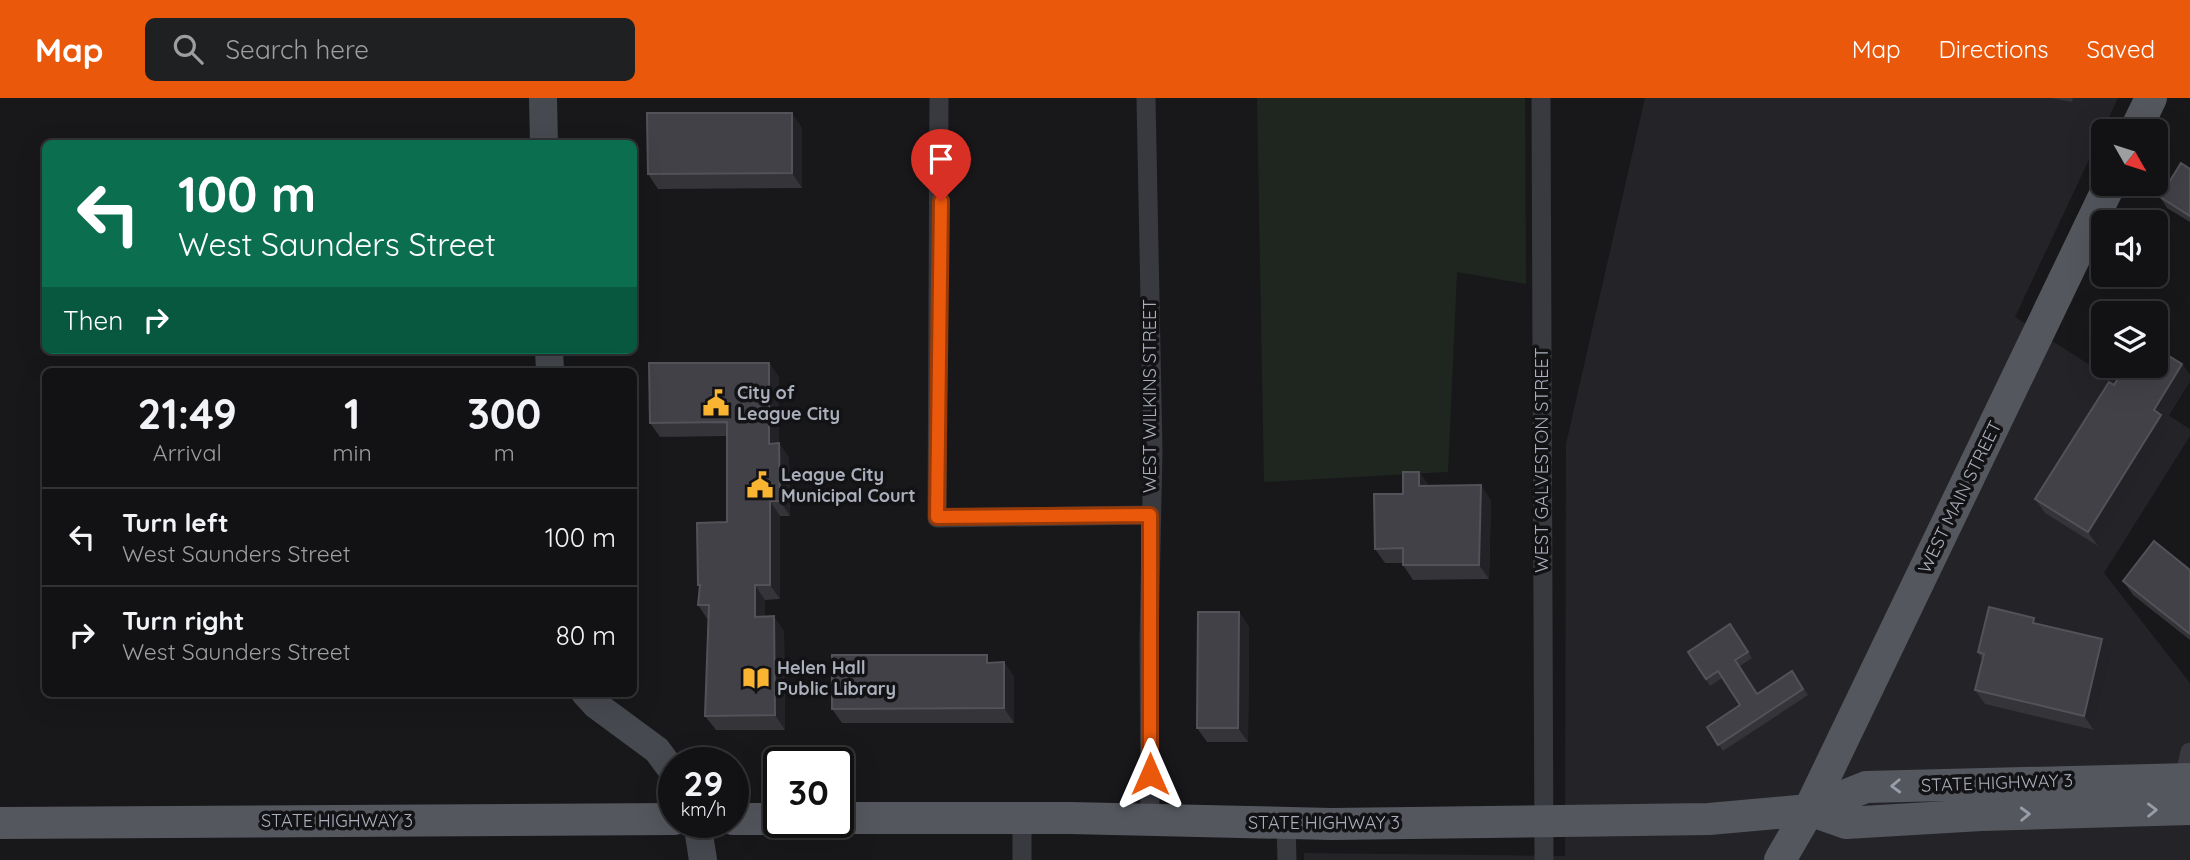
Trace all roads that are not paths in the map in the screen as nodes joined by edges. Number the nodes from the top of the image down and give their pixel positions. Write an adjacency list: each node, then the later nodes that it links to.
1 (543, 98): 7 (street)
2 (939, 98): 9 (street)
3 (1146, 98): 9 (street, WEST WILKINS STREET)
4 (1541, 98): 21 (street, WEST GALVESTON STREET)
5 (2151, 98): 6 (main road)
6 (2141, 119)
7 (544, 140)
8 (2104, 196): 13 (main road, WEST MAIN STREET)
9 (1150, 515): 18 (street, WEST WILKINS STREET)
10 (589, 697): 11 (street)
11 (658, 751)
12 (2188, 770): 13 (main road, STATE HIGHWAY 3, one-way to 13)
13 (1809, 810): 14 (main road, STATE HIGHWAY 3, one-way to 14); 21 (main road, STATE HIGHWAY 3); 27 (main road, WEST MAIN STREET)
14 (2190, 810)
15 (854, 818): 16 (main road, STATE HIGHWAY 3)
16 (1022, 818): 18 (main road, STATE HIGHWAY 3); 24 (street)
17 (658, 819): 19 (main road, STATE HIGHWAY 3)
18 (1150, 820): 20 (main road, STATE HIGHWAY 3)
19 (0, 823)
20 (1286, 823): 21 (main road, STATE HIGHWAY 3); 25 (street)
21 (1543, 823): 26 (street, WEST GALVESTON STREET)
22 (700, 838): 23 (street)
23 (704, 860)
24 (1022, 860)
25 (1287, 860)
26 (1544, 860)
27 (1780, 860)

